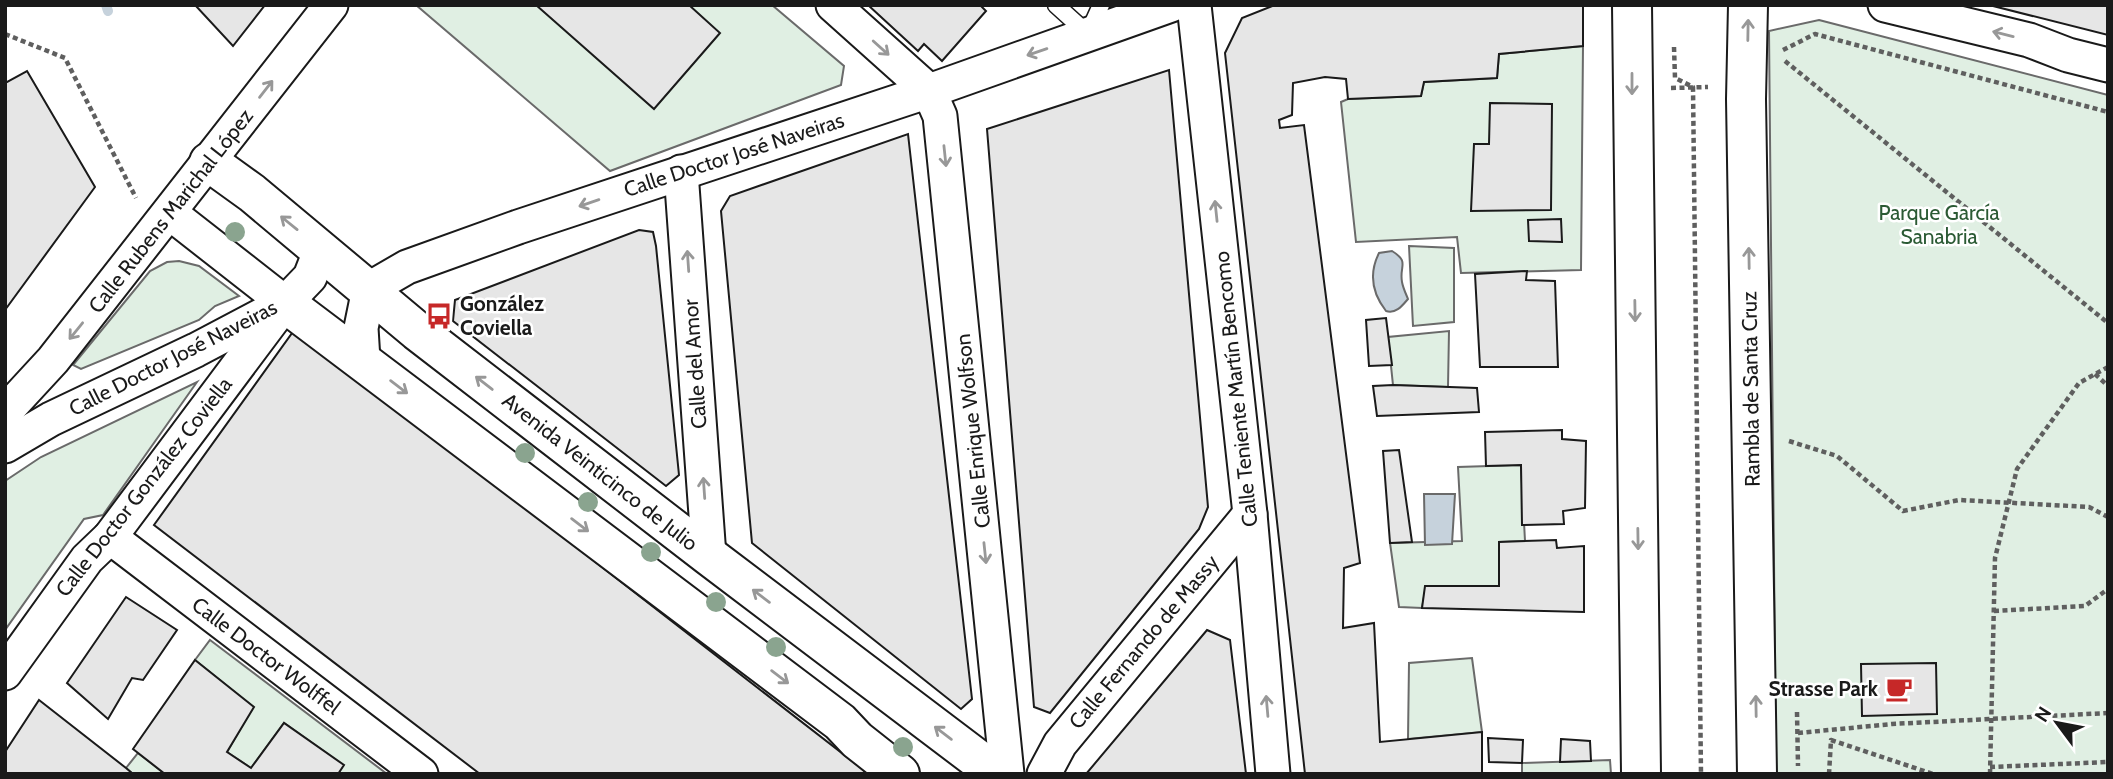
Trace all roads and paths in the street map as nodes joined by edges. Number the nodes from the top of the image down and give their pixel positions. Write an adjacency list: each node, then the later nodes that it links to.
1 (331, 5): 18 (street, Calle Rubens Marichal López, one-way to 1)
2 (833, 5): 16 (street, one-way to 16)
3 (1056, 5): 9 (lane)
4 (1171, 5): 9 (street, Calle Doctor José Naveiras)
5 (1194, 5): 35 (street, Calle Teniente Martín Bencomo, one-way to 5)
6 (1748, 5): 55 (street, Rambla de Santa Cruz, one-way to 6)
7 (1885, 5): 12 (street, one-way to 7)
8 (1637, 9): 15 (street, one-way to 15)
9 (1095, 20): 16 (street, Calle Doctor José Naveiras, one-way to 16)
10 (5, 34): 20 (path)
11 (1673, 43): 13 (path)
12 (2108, 65)
13 (1693, 87): 14 (path); 15 (path); 54 (path)
14 (1717, 87)
15 (1632, 90): 53 (street, one-way to 53)
16 (929, 91): 19 (street, Calle Doctor José Naveiras); 50 (street, Calle Enrique Wolfson, one-way to 50)
17 (2108, 112): 24 (path)
18 (209, 162): 20 (street, Calle Rubens Marichal López); 21 (street, Avenida Veinticinco de Julio, one-way to 18)
19 (681, 172): 22 (street, Calle Doctor José Naveiras, one-way to 22); 38 (street, Calle del Amor, one-way to 19)
20 (162, 223): 23 (street); 25 (street, Calle Rubens Marichal López, one-way to 25)
21 (321, 249): 22 (street, Avenida Veinticinco de Julio); 23 (street, Calle Doctor José Naveiras)
22 (369, 289): 26 (street); 38 (street, Avenida Veinticinco de Julio, one-way to 22)
23 (285, 303): 26 (street); 30 (street, Calle Doctor José Naveiras); 37 (street, Calle Doctor González Coviella)
24 (2108, 323)
25 (53, 360): 30 (street); 31 (street, Calle Rubens Marichal López)
26 (363, 360): 48 (street, one-way to 48)
27 (2108, 367): 28 (path)
28 (2095, 374): 29 (path); 34 (path)
29 (2108, 386)
30 (87, 401): 33 (street, Calle Doctor José Naveiras)
31 (5, 412)
32 (1789, 442): 34 (path)
33 (5, 446)
34 (2009, 503): 36 (path); 40 (path)
35 (1250, 514): 51 (street, Calle Fernando de Massy); 52 (street, Calle Teniente Martín Bencomo, one-way to 35)
36 (2108, 517)
37 (110, 537): 41 (street, Calle Doctor González Coviella); 47 (street, Calle Doctor Wolffel)
38 (709, 556): 49 (street, Avenida Veinticinco de Julio, one-way to 38)
39 (2108, 589): 40 (path)
40 (1994, 611): 43 (path)
41 (5, 673)
42 (2108, 713): 43 (path)
43 (1991, 720): 44 (path); 46 (path)
44 (1798, 733)
45 (2108, 762): 46 (path)
46 (1990, 767): 58 (path)
47 (421, 774)
48 (900, 774)
49 (997, 774)
50 (1007, 774)
51 (1044, 774)
52 (1273, 774)
53 (1641, 774)
54 (1701, 774)
55 (1757, 774)
56 (1829, 774): 57 (path)
57 (1933, 774)
58 (1990, 774)

